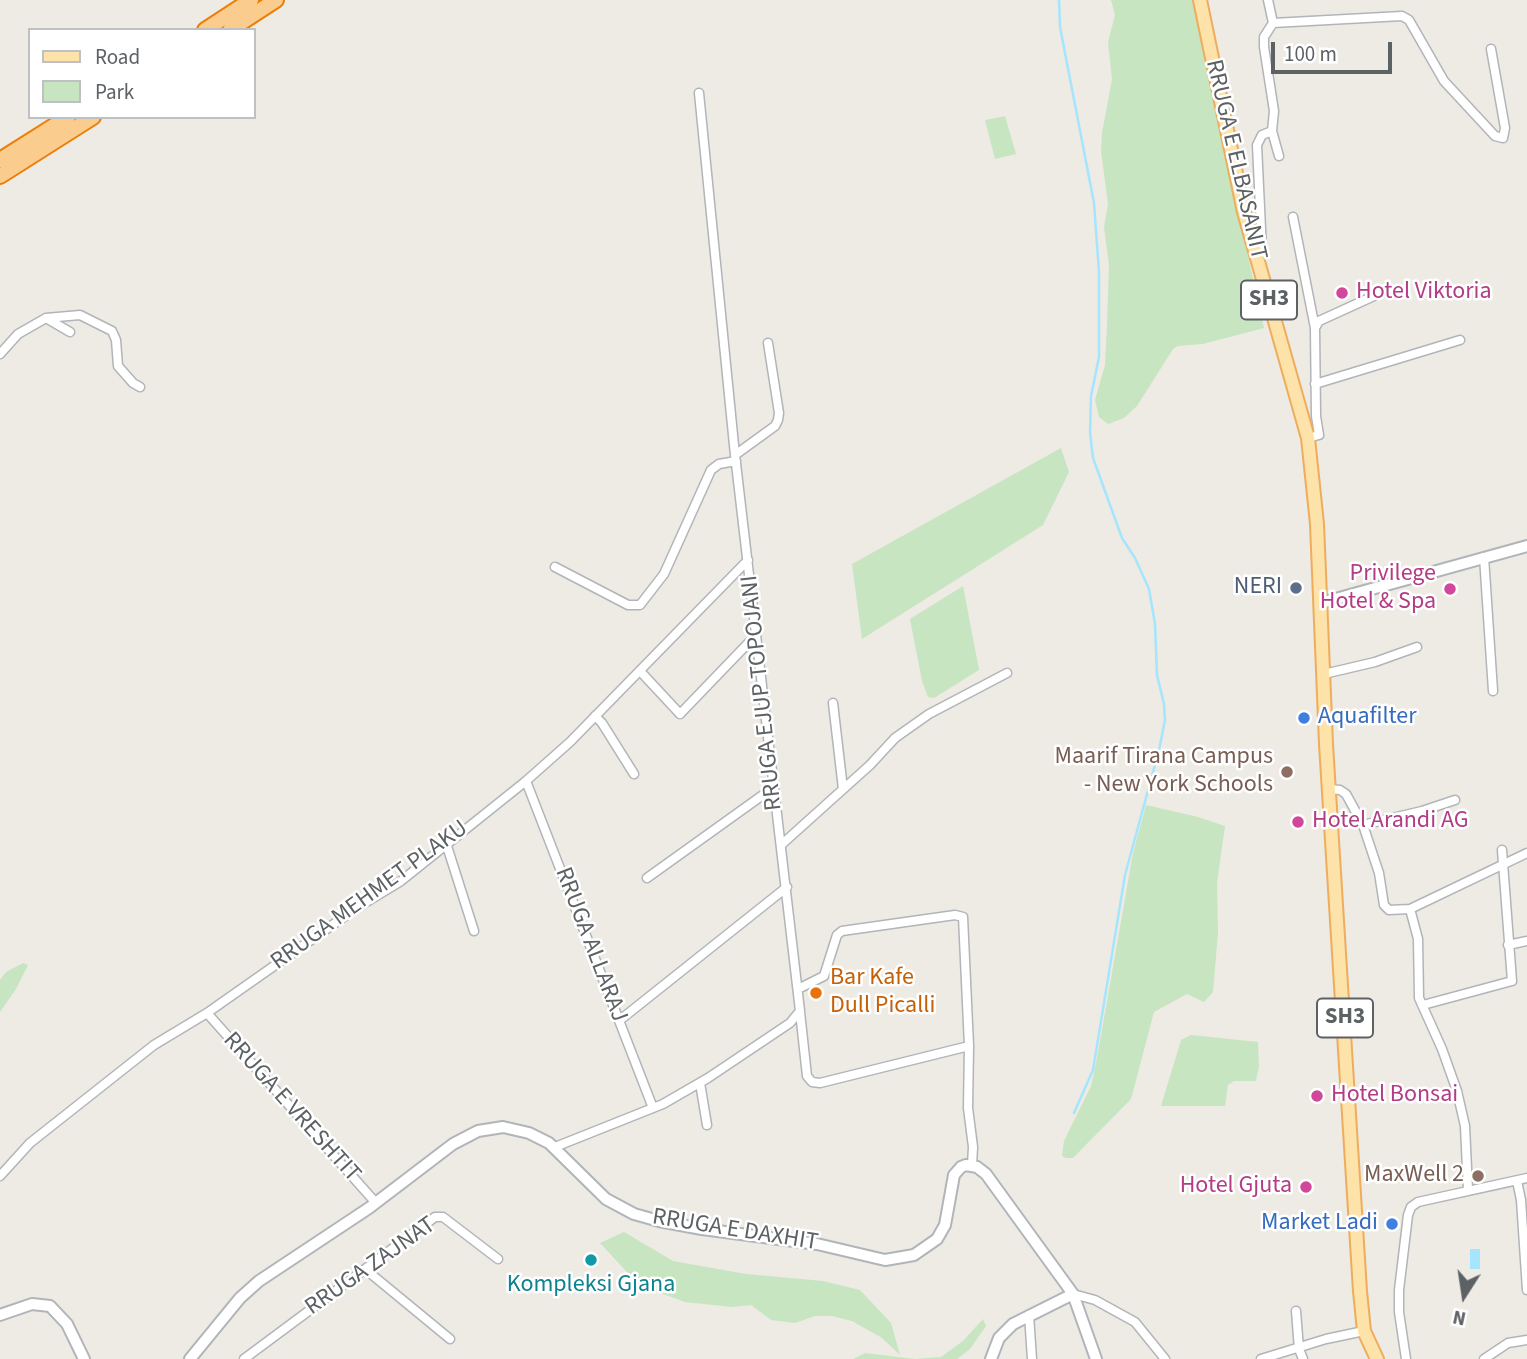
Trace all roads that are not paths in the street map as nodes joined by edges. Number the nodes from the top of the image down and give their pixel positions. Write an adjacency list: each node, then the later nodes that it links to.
1 (251, 0): 6 (highway)
2 (276, 0): 7 (highway)
3 (1200, 0): 17 (main road, RRUGA E ELBASANIT / SH3)
4 (1268, 0): 5 (street)
5 (1273, 23): 8 (street); 12 (street)
6 (208, 28)
7 (233, 28)
8 (1491, 49)
9 (699, 93): 28 (street, RRUGA EJUP TOPOJANI)
10 (65, 119): 14 (highway)
11 (90, 119): 15 (highway)
12 (1272, 131): 13 (street); 17 (street)
13 (1279, 156)
14 (0, 160)
15 (0, 176)
16 (1293, 217): 20 (street)
17 (1258, 260): 27 (main road, RRUGA E ELBASANIT / SH3)
18 (1387, 290): 20 (street)
19 (46, 318): 21 (street); 24 (street); 26 (street)
20 (1315, 328): 25 (street)
21 (70, 331)
22 (1460, 340): 25 (street)
23 (768, 343): 28 (street)
24 (0, 354)
25 (1315, 384): 27 (street)
26 (140, 387)
27 (1308, 438): 33 (main road, RRUGA E ELBASANIT / SH3)
28 (736, 458): 31 (street, RRUGA EJUP TOPOJANI); 32 (street)
29 (1527, 546): 30 (street)
30 (1484, 557): 33 (street); 39 (street)
31 (748, 560): 34 (street, RRUGA EJUP TOPOJANI); 36 (street, RRUGA MEHMET PLAKU)
32 (555, 568)
33 (1321, 603): 38 (main road, RRUGA E ELBASANIT / SH3)
34 (756, 635): 36 (street); 44 (street, RRUGA EJUP TOPOJANI)
35 (1417, 647): 38 (street)
36 (640, 671): 41 (street, RRUGA MEHMET PLAKU)
37 (1007, 673): 45 (street)
38 (1324, 674): 46 (main road, RRUGA E ELBASANIT / SH3)
39 (1493, 691)
40 (834, 703): 45 (street)
41 (595, 716): 42 (street); 43 (street, RRUGA MEHMET PLAKU)
42 (634, 774)
43 (526, 782): 49 (street, RRUGA MEHMET PLAKU); 64 (street, RRUGA ALLARAJ)
44 (774, 786): 50 (street, RRUGA EJUP TOPOJANI); 54 (street)
45 (843, 789): 50 (street)
46 (1329, 789): 48 (street); 83 (main road, RRUGA E ELBASANIT / SH3)
47 (1455, 800): 48 (street)
48 (1363, 825): 56 (street)
49 (446, 843): 57 (street); 63 (street, RRUGA MEHMET PLAKU)
50 (781, 845): 55 (street, RRUGA EJUP TOPOJANI)
51 (1502, 850): 53 (street)
52 (1527, 853): 53 (street)
53 (1502, 865): 56 (street); 59 (street)
54 (647, 878)
55 (786, 887): 60 (street, RRUGA EJUP TOPOJANI); 64 (street)
56 (1410, 909): 61 (street)
57 (474, 931)
58 (1527, 941): 59 (street)
59 (1508, 945): 61 (street)
60 (799, 989): 62 (street, RRUGA EJUP TOPOJANI); 65 (street)
61 (1423, 1005): 74 (street)
62 (800, 1011): 65 (street, RRUGA EJUP TOPOJANI); 66 (street)
63 (207, 1013): 71 (street, RRUGA MEHMET PLAKU); 75 (street, RRUGA E VRESHTIT)
64 (620, 1020): 67 (street, RRUGA ALLARAJ)
65 (970, 1046): 70 (street)
66 (699, 1083): 67 (street); 68 (street)
67 (653, 1108): 69 (street)
68 (708, 1125)
69 (555, 1147): 70 (street, RRUGA E DAXHIT); 75 (street, RRUGA E DAXHIT)
70 (972, 1165): 79 (street)
71 (0, 1176)
72 (1527, 1178): 73 (street)
73 (1517, 1181): 74 (street); 78 (street)
74 (1468, 1190): 97 (street)
75 (376, 1203): 88 (street, RRUGA E DAXHIT)
76 (498, 1259): 77 (street, RRUGA ZAJNAT)
77 (365, 1269): 84 (street); 89 (street, RRUGA ZAJNAT)
78 (1527, 1290)
79 (1073, 1294): 82 (street); 92 (street); 93 (street)
80 (1296, 1311): 86 (street)
81 (0, 1315): 87 (street)
82 (1029, 1315): 90 (street); 91 (street)
83 (1364, 1331): 86 (street); 96 (main road, RRUGA E ELBASANIT / SH3)
84 (450, 1339)
85 (1527, 1340): 98 (street)
86 (1299, 1349): 94 (street); 95 (street)
87 (83, 1359)
88 (190, 1359)
89 (244, 1359)
90 (991, 1359)
91 (1032, 1359)
92 (1096, 1359)
93 (1165, 1359)
94 (1261, 1359)
95 (1303, 1359)
96 (1377, 1359)
97 (1406, 1359)
98 (1484, 1359)

